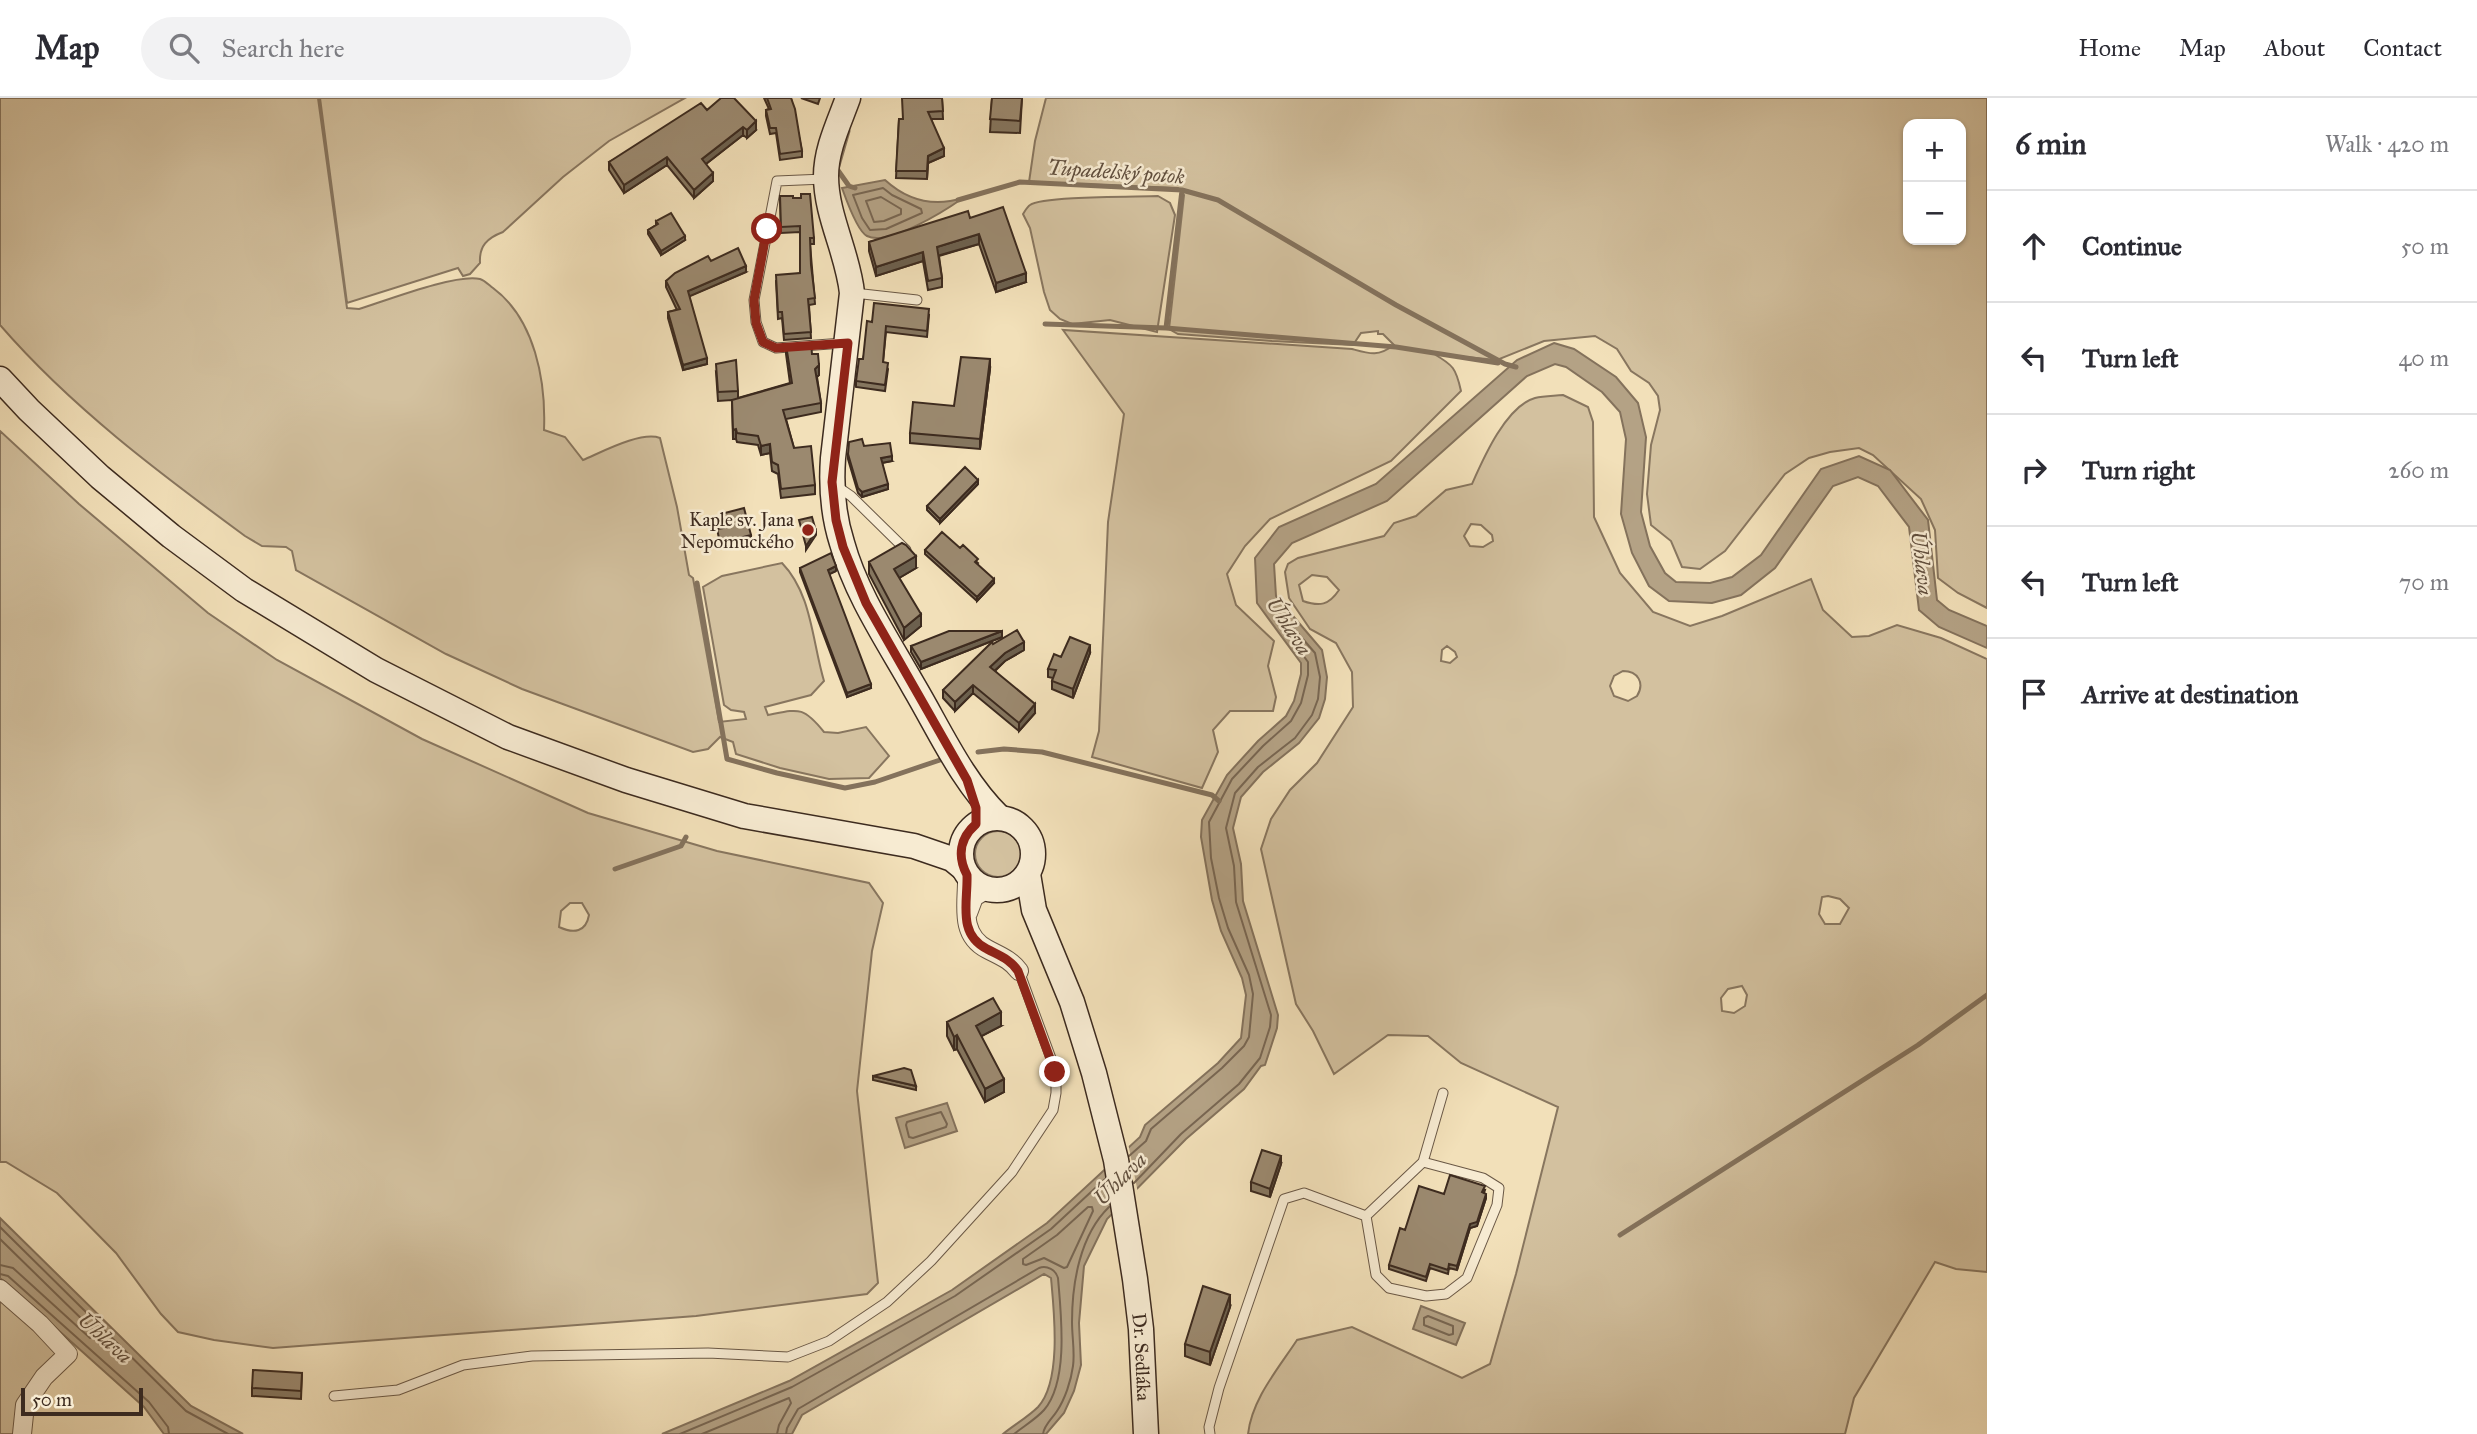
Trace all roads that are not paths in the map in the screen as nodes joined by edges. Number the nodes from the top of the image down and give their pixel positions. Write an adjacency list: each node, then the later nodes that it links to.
1 (848, 98): 2 (main road)
2 (826, 178): 3 (main road); 5 (lane)
3 (852, 293): 4 (lane); 5 (main road)
4 (917, 300)
5 (848, 343): 7 (main road)
6 (0, 379): 10 (main road)
7 (832, 482): 8 (lane); 9 (main road)
8 (906, 550)
9 (980, 826): 10 (main road); 11 (main road); 12 (main road)
10 (914, 846): 11 (main road)
11 (965, 871): 13 (main road); 15 (street)
12 (1028, 874): 13 (main road); 14 (main road)
13 (997, 889): 14 (main road); 15 (street)
14 (1034, 910): 23 (main road, Dr. Sedláka)
15 (966, 920): 16 (street)
16 (1018, 971): 21 (lane)
17 (1443, 1093): 18 (lane)
18 (1423, 1162): 19 (lane); 19 (lane)
19 (1366, 1216): 24 (lane)
20 (0, 1289): 22 (street)
21 (334, 1396)
22 (22, 1434)
23 (1146, 1434)
24 (1209, 1434)

